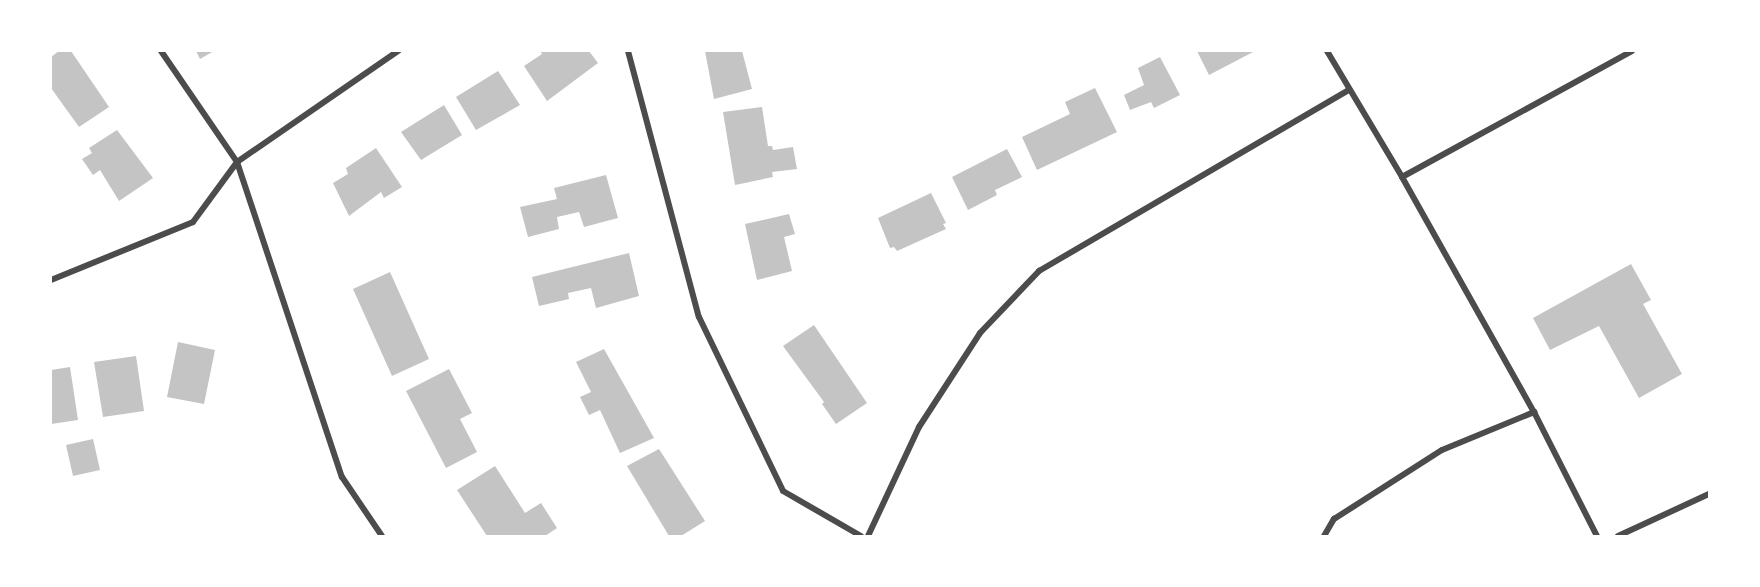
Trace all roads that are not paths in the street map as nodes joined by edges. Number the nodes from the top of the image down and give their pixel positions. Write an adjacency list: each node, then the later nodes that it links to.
1 (161, 51): 7 (street)
2 (398, 51): 7 (street)
3 (628, 51): 13 (street)
4 (1327, 51): 6 (street)
5 (1632, 51): 8 (street)
6 (1348, 90): 8 (street); 14 (street)
7 (237, 162): 9 (street); 12 (street)
8 (1402, 177): 10 (street)
9 (51, 280)
10 (1534, 412): 15 (street); 16 (street)
11 (1709, 494): 17 (street)
12 (382, 536)
13 (861, 536)
14 (868, 536)
15 (1324, 536)
16 (1597, 536)
17 (1618, 536)

